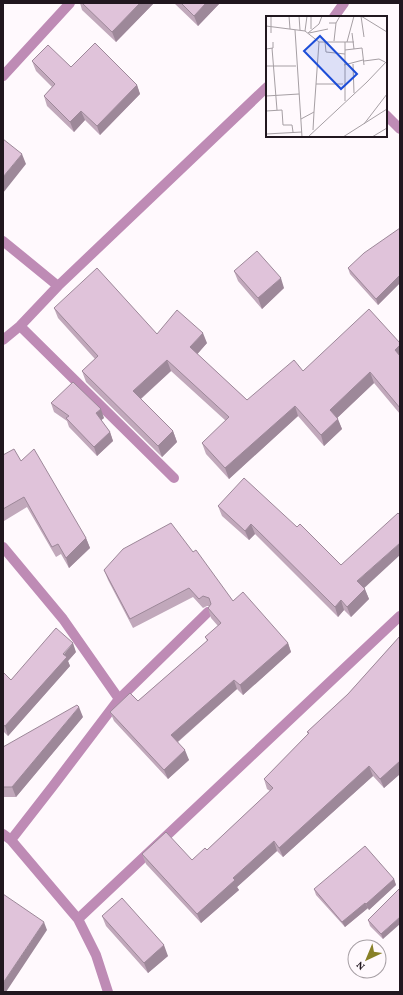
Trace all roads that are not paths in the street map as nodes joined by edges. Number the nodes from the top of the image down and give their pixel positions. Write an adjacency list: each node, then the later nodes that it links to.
1 (70, 3): 4 (street)
2 (344, 3): 3 (street)
3 (335, 16)
4 (3, 76)
5 (266, 88): 9 (street)
6 (387, 115): 7 (street)
7 (400, 129)
8 (3, 242): 9 (street)
9 (58, 286): 10 (street)
10 (20, 326): 11 (street); 12 (street)
11 (3, 340)
12 (174, 478)
13 (3, 547): 16 (street)
14 (208, 612): 16 (street)
15 (400, 616): 18 (street)
16 (119, 699): 17 (street)
17 (7, 837): 18 (street)
18 (78, 919): 19 (street)
19 (108, 992)

